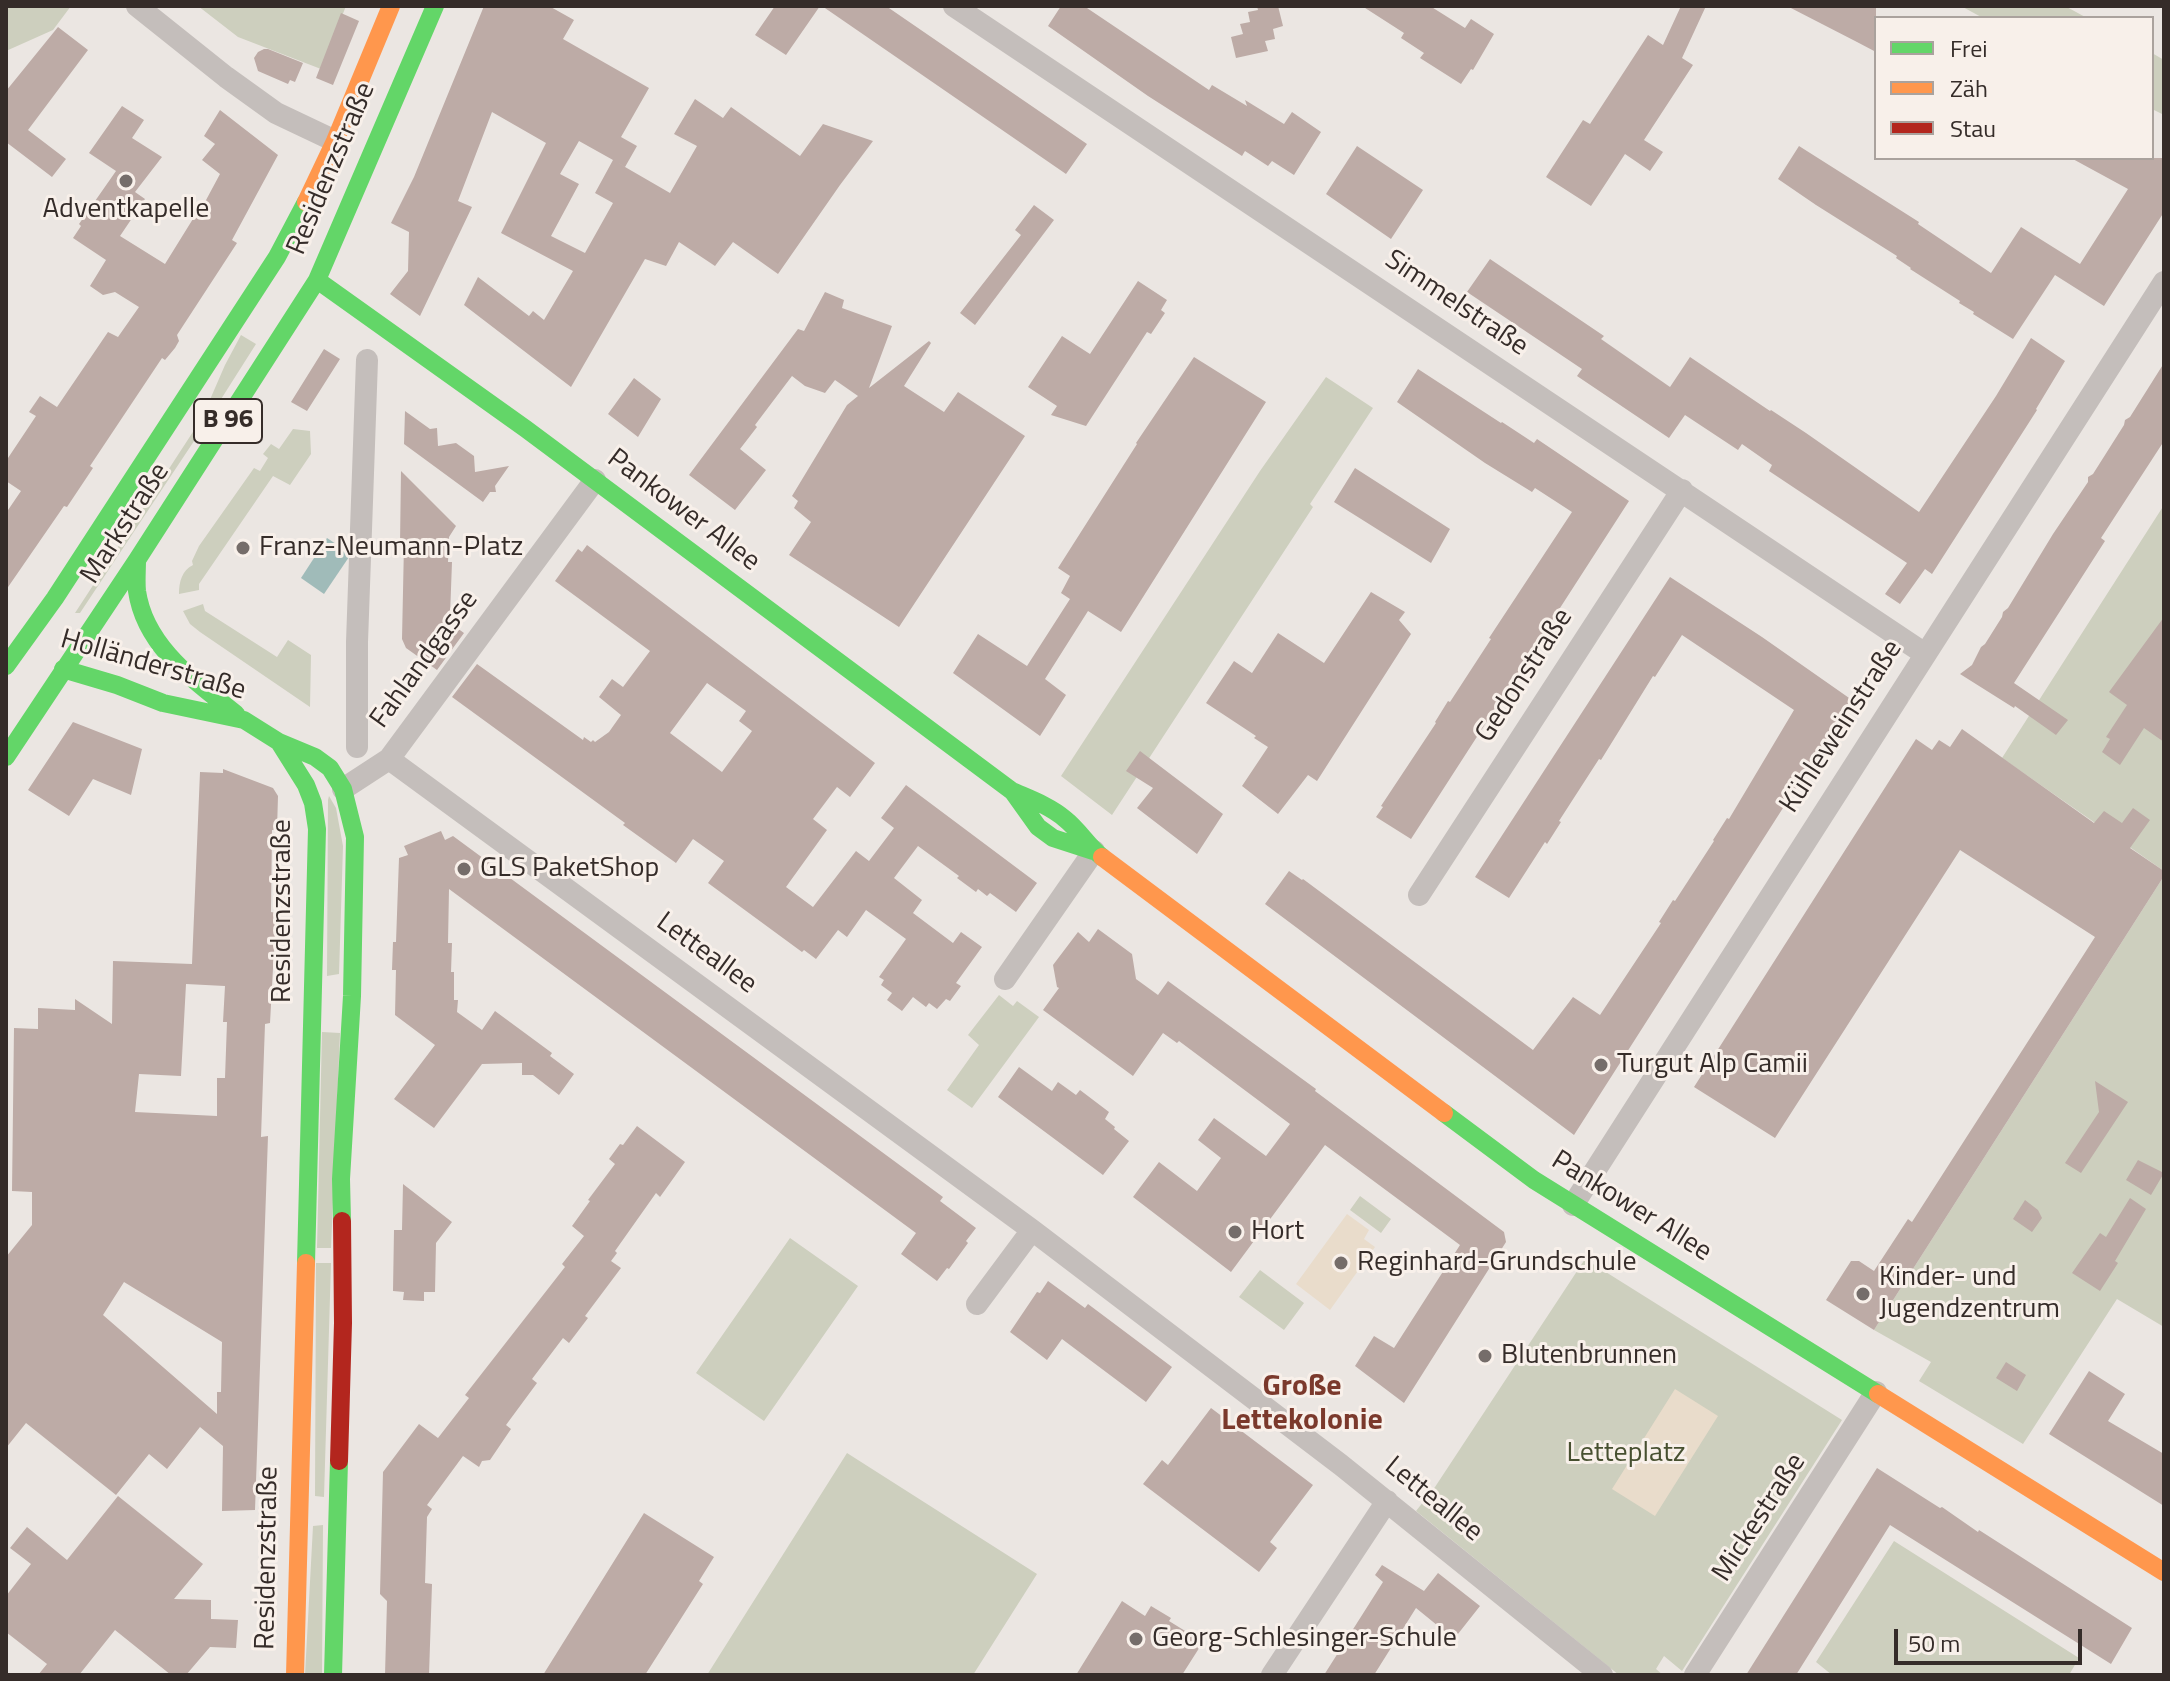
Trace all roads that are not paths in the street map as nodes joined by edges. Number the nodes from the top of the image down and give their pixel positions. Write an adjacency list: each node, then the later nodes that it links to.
1 (137, 6): 5 (street)
2 (391, 6): 5 (main road, Residenzstraße / B 96)
3 (435, 6): 6 (main road, Residenzstraße / B 96)
4 (963, 8): 10 (street, Simmelstraße)
5 (335, 141): 6 (main road, Residenzstraße / B 96)
6 (297, 269): 9 (main road, Pankower Allee); 11 (main road, Markstraße / B 96); 13 (main road, Markstraße / B 96)
7 (2164, 282): 12 (street, Kühleweinstraße)
8 (367, 360): 17 (street)
9 (595, 480): 19 (street, Fahlandgasse); 21 (main road, Pankower Allee)
10 (1682, 490): 12 (street, Simmelstraße); 22 (street, Gedonstraße)
11 (137, 560): 14 (main road, Markstraße / B 96); 15 (main road)
12 (1925, 654): 24 (street, Kühleweinstraße)
13 (9, 657): 14 (main road, Holländerstraße)
14 (51, 665): 15 (main road, Holländerstraße); 18 (main road, Markstraße / B 96)
15 (244, 720): 16 (main road, Holländerstraße)
16 (279, 742): 20 (main road); 30 (main road, Residenzstraße)
17 (357, 747)
18 (6, 757)
19 (389, 759): 20 (street); 25 (street, Letteallee)
20 (343, 789): 31 (main road)
21 (1094, 851): 23 (street); 24 (main road, Pankower Allee)
22 (1419, 895)
23 (1005, 979)
24 (1573, 1205): 27 (main road, Pankower Allee)
25 (1032, 1230): 26 (street); 28 (street, Letteallee)
26 (977, 1304)
27 (1876, 1392): 29 (main road, Pankower Allee); 34 (street, Mickestraße)
28 (1387, 1501): 32 (street); 33 (street, Letteallee)
29 (2164, 1572)
30 (295, 1675)
31 (333, 1675)
32 (1272, 1675)
33 (1602, 1675)
34 (1695, 1675)

